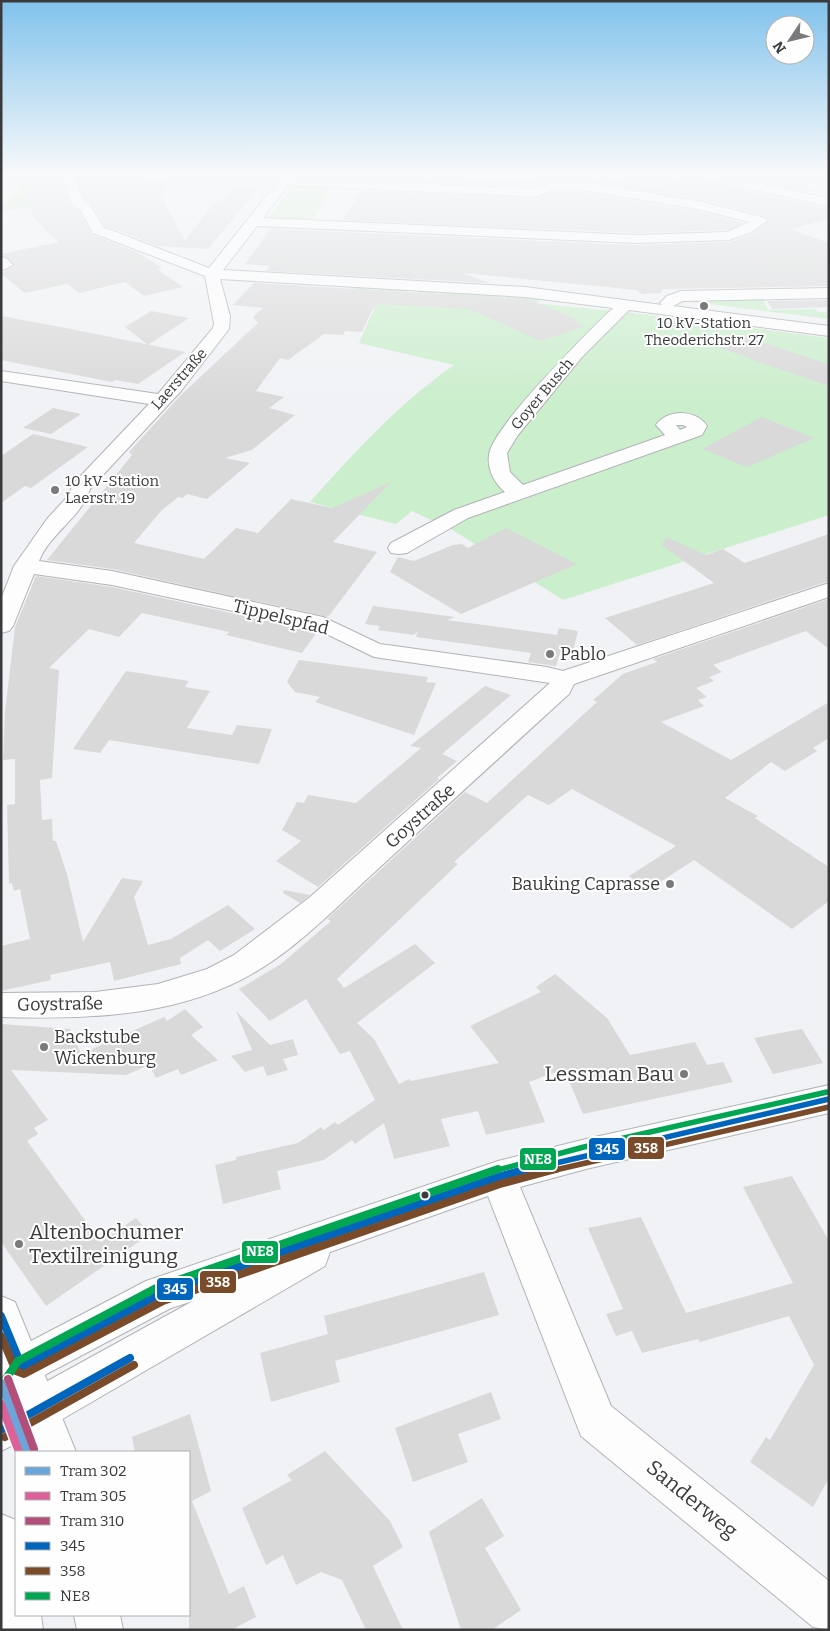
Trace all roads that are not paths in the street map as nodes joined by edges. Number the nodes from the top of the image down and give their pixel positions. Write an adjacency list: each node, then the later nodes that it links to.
1 (148, 251): 5 (street)
2 (225, 251): 5 (street)
3 (1, 261): 4 (street)
4 (1, 267)
5 (203, 274): 6 (street); 12 (street, Laerstraße)
6 (234, 276): 8 (street); 8 (street)
7 (829, 292): 9 (street)
8 (625, 305): 9 (street); 14 (street, Goyer Busch)
9 (664, 310): 10 (street)
10 (829, 331)
11 (1, 376): 12 (street)
12 (160, 400): 16 (street, Laerstraße)
13 (677, 437): 14 (street)
14 (521, 493): 15 (street)
15 (398, 548)
16 (25, 566): 18 (street, Laerstraße); 19 (street, Tippelspfad)
17 (829, 590): 19 (street)
18 (1, 626)
19 (564, 679): 20 (street, Goystraße)
20 (1, 1005)
21 (829, 1099): 22 (street)
22 (498, 1177): 23 (street); 31 (street, Sanderweg)
23 (370, 1222): 25 (street); 26 (street)
24 (1, 1315): 25 (street)
25 (22, 1367): 26 (street)
26 (20, 1405): 27 (street); 28 (street)
27 (1, 1430)
28 (54, 1451)
29 (1, 1536): 30 (street)
30 (15, 1600)
31 (829, 1611)
32 (18, 1616): 34 (street)
33 (97, 1616): 35 (street)
34 (20, 1630)
35 (100, 1630)

